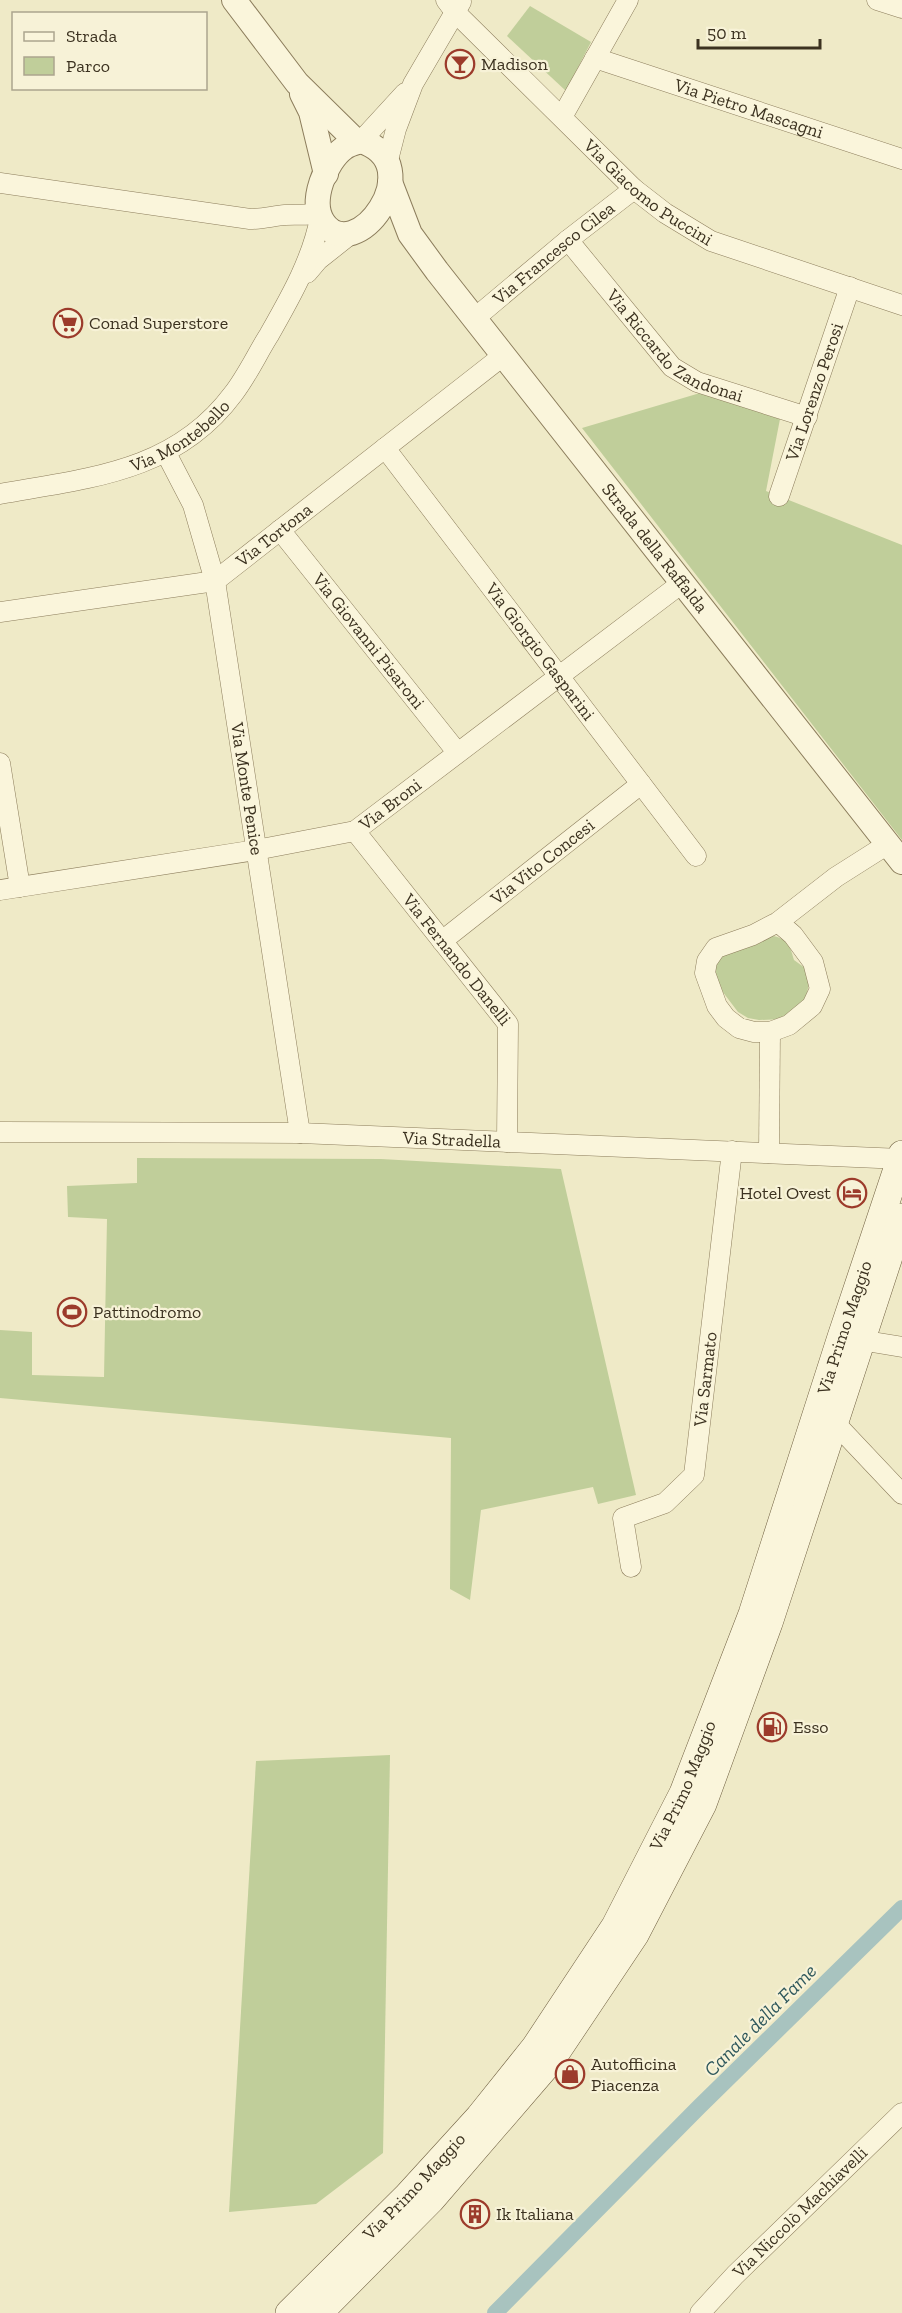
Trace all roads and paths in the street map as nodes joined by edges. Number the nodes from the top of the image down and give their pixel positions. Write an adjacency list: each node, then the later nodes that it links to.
1 (234, 0): 7 (street, Strada della Raffalda)
2 (628, 0): 6 (street)
3 (877, 0): 5 (street)
4 (455, 4): 8 (street); 9 (street, Via Giacomo Puccini)
5 (902, 8)
6 (595, 58): 9 (street); 11 (street, Via Pietro Mascagni)
7 (297, 83): 10 (street, Strada della Raffalda); 13 (street, Strada della Raffalda)
8 (413, 84): 10 (street); 12 (street)
9 (562, 117): 15 (street, Via Giacomo Puccini)
10 (359, 142): 12 (street, Strada della Raffalda); 13 (street)
11 (902, 159)
12 (388, 173): 18 (street); 19 (street, Strada della Raffalda)
13 (323, 180): 16 (street); 17 (street, Strada della Raffalda)
14 (0, 183): 16 (street)
15 (634, 189): 20 (street, Via Francesco Cilea); 22 (street, Via Giacomo Puccini)
16 (285, 215): 17 (street)
17 (320, 215): 18 (street); 21 (street, Via Montebello)
18 (361, 228): 19 (street); 21 (street, Via Montebello)
19 (410, 234): 24 (street, Strada della Raffalda)
20 (568, 240): 24 (street, Via Francesco Cilea); 26 (street, Via Riccardo Zandonai)
21 (296, 286): 28 (street, Via Montebello)
22 (850, 288): 23 (street, Via Giacomo Puccini); 26 (street, Via Lorenzo Perosi)
23 (902, 305)
24 (475, 318): 25 (street, Strada della Raffalda)
25 (504, 355): 27 (street, Via Tortona); 33 (street, Strada della Raffalda)
26 (807, 417): 30 (street, Via Lorenzo Perosi)
27 (385, 448): 31 (street, Via Tortona); 35 (street, Via Giorgio Gasparini)
28 (166, 453): 29 (street, Via Montebello); 32 (street, Via Monte Penice)
29 (0, 494)
30 (779, 496)
31 (280, 530): 32 (street, Via Tortona); 36 (street, Via Giovanni Pisaroni)
32 (215, 581): 34 (street, Via Tortona); 40 (street, Via Monte Penice)
33 (682, 583): 35 (street, Via Broni); 41 (street, Strada della Raffalda)
34 (0, 612)
35 (558, 675): 36 (street, Via Broni); 38 (street, Via Giorgio Gasparini)
36 (457, 752): 39 (street, Via Broni)
37 (0, 763): 43 (street)
38 (641, 783): 42 (street, Via Giorgio Gasparini); 46 (street, Via Vito Concesi)
39 (355, 831): 40 (street, Via Broni); 46 (street, Via Fernando Danelli)
40 (256, 850): 43 (street, Via Broni); 49 (street, Via Monte Penice)
41 (895, 853): 45 (street)
42 (696, 856)
43 (20, 887): 44 (street, Via Broni)
44 (0, 890)
45 (778, 922): 47 (street); 47 (street)
46 (442, 941): 50 (street, Via Fernando Danelli)
47 (770, 1032): 52 (street)
48 (0, 1132): 49 (street, Via Stradella)
49 (300, 1133): 50 (street, Via Stradella)
50 (507, 1142): 51 (street, Via Stradella)
51 (732, 1151): 52 (street, Via Stradella); 59 (street, Via Sarmato)
52 (770, 1153): 53 (street, Via Stradella)
53 (902, 1157): 61 (main road, Via Primo Maggio)
54 (902, 1217): 55 (main road, Via Primo Maggio)
55 (860, 1340): 56 (street); 57 (main road, Via Primo Maggio)
56 (902, 1347)
57 (834, 1422): 58 (street, Via Primo Maggio); 62 (main road, Via Primo Maggio)
58 (902, 1494)
59 (631, 1567)
60 (902, 2113): 63 (street, Via Niccolò Machiavelli)
61 (289, 2313)
62 (319, 2313)
63 (700, 2313)

